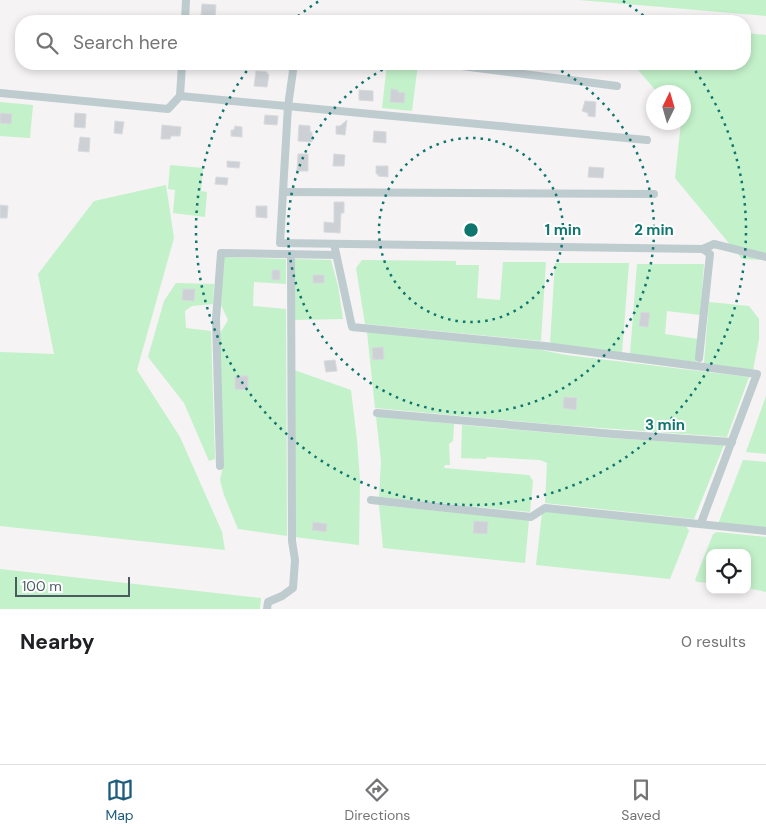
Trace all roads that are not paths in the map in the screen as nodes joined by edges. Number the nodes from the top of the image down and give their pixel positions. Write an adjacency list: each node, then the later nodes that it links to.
1 (186, 0): 2 (street)
2 (185, 15)
3 (182, 70): 8 (street)
4 (293, 70): 9 (street)
5 (493, 70): 6 (street)
6 (617, 86)
7 (0, 93): 8 (street)
8 (180, 96): 9 (street)
9 (288, 106): 10 (street); 11 (street)
10 (646, 140)
11 (284, 192): 12 (street); 13 (street)
12 (654, 194)
13 (334, 244): 14 (street); 16 (street)
14 (703, 249): 17 (street); 18 (street)
15 (291, 255): 16 (street); 21 (street); 25 (street)
16 (336, 255): 20 (street)
17 (766, 257)
18 (699, 358)
19 (377, 413): 20 (street)
20 (732, 442): 23 (street)
21 (220, 466)
22 (371, 500): 23 (street)
23 (701, 523): 24 (street)
24 (766, 532)
25 (267, 609)

